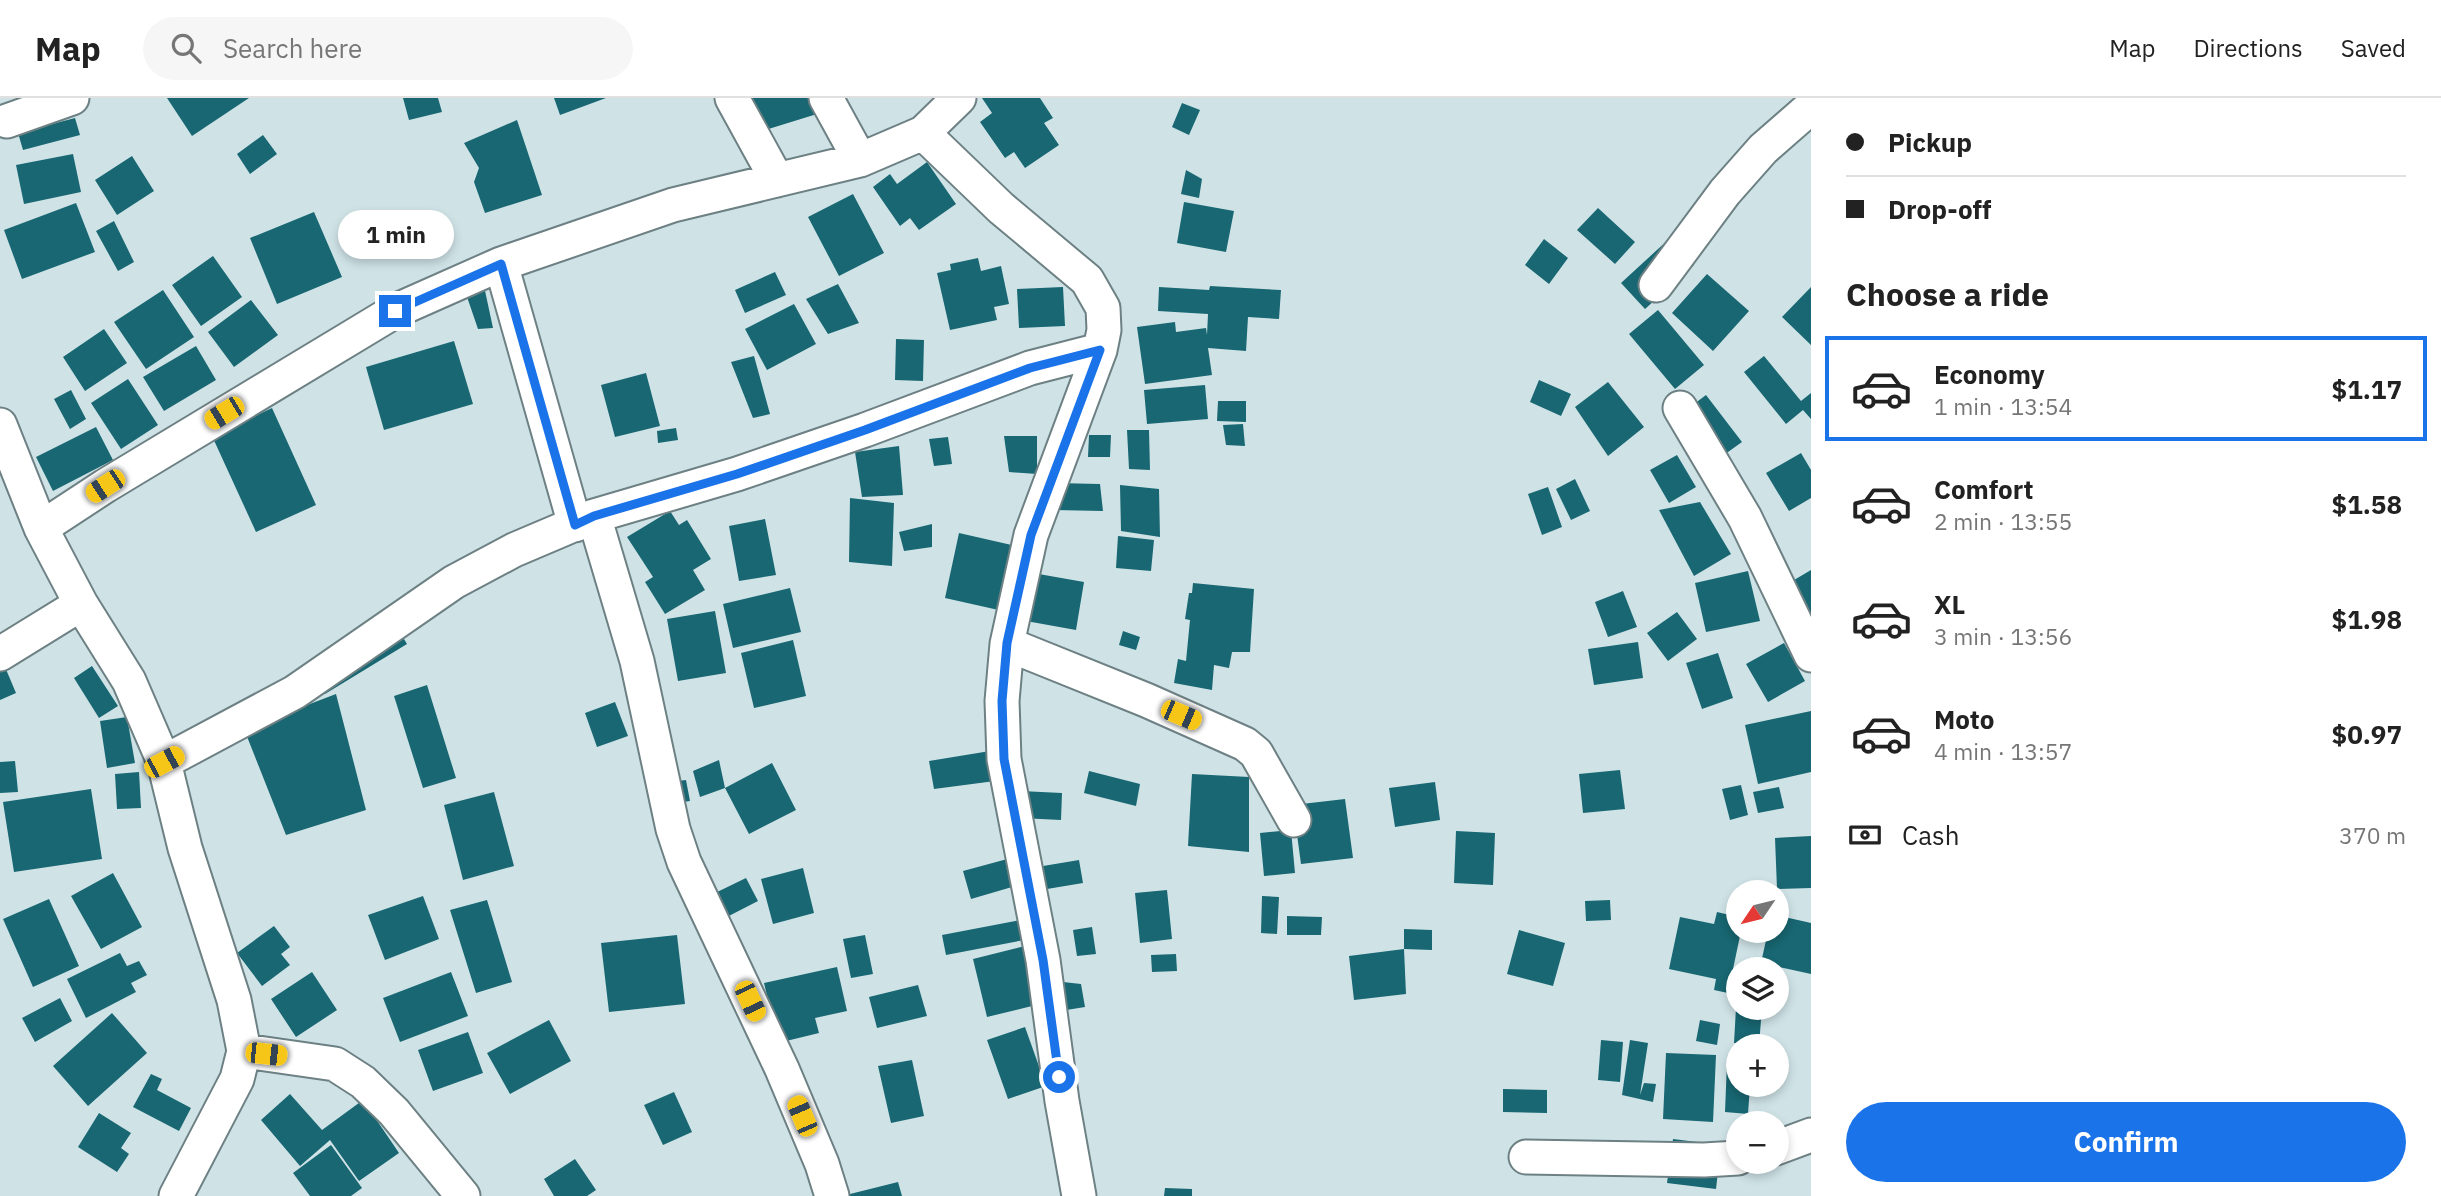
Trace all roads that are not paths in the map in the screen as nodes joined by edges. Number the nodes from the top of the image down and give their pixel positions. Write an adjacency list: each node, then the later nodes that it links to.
1 (72, 98): 6 (street)
2 (732, 98): 9 (street)
3 (825, 98): 8 (street)
4 (959, 98): 7 (street)
5 (1811, 107): 11 (street)
6 (4, 119)
7 (923, 133): 8 (street); 12 (street)
8 (859, 160): 9 (street)
9 (777, 180): 10 (street)
10 (501, 264): 15 (street); 16 (street)
11 (1656, 285)
12 (1100, 350): 15 (street); 18 (street)
13 (1680, 408): 20 (street)
14 (0, 425): 16 (street)
15 (584, 521): 21 (street); 30 (street)
16 (41, 528): 17 (street)
17 (80, 604): 19 (street); 21 (street)
18 (1007, 643): 22 (street); 31 (street)
19 (0, 654)
20 (1811, 655)
21 (164, 762): 23 (street)
22 (1294, 820)
23 (244, 1051): 28 (street); 29 (street)
24 (1811, 1135): 25 (street)
25 (1789, 1143)
26 (1526, 1157): 27 (street)
27 (1726, 1159)
28 (176, 1196)
29 (463, 1196)
30 (832, 1196)
31 (1079, 1196)

